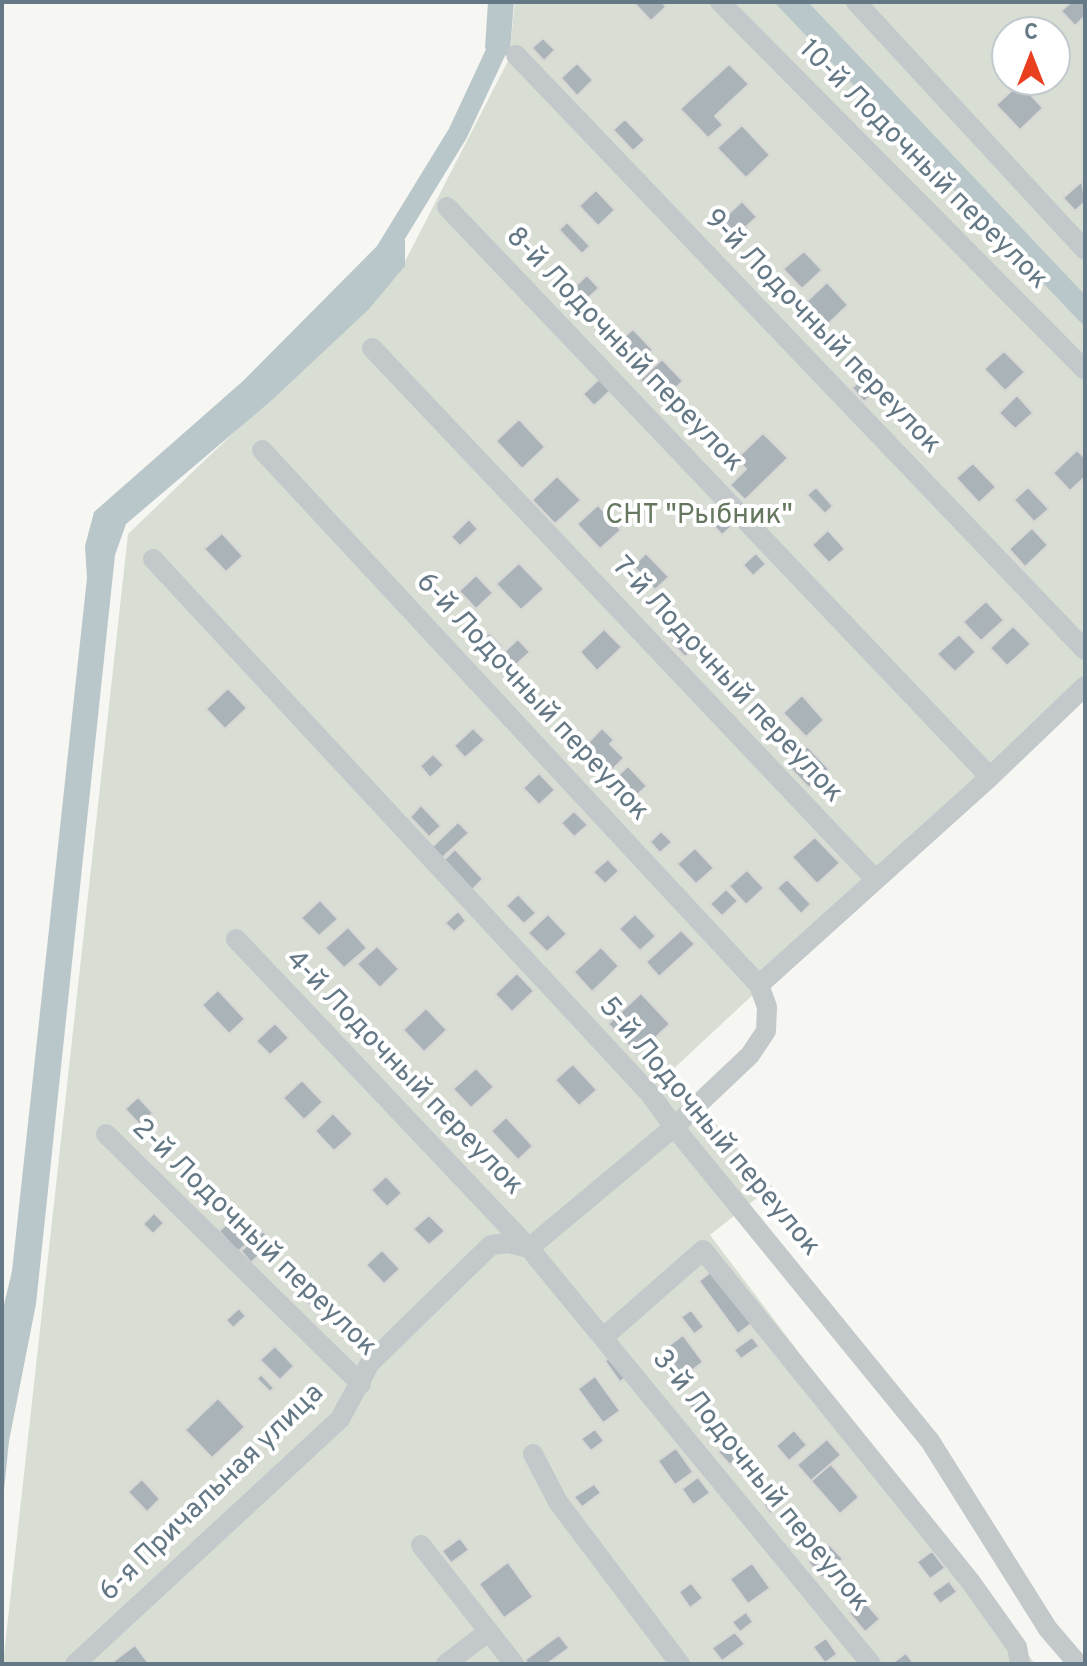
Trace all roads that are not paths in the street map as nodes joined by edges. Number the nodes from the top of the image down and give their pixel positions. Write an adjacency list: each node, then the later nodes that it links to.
1 (720, 2): 7 (street, 10-й Лодочный переулок)
2 (856, 2): 5 (street)
3 (516, 55): 10 (street, 9-й Лодочный переулок)
4 (447, 207): 12 (street, 8-й Лодочный переулок)
5 (1085, 250)
6 (372, 348): 13 (street, 7-й Лодочный переулок)
7 (1085, 370)
8 (262, 450): 15 (street, 6-й Лодочный переулок)
9 (153, 559): 16 (street, 5-й Лодочный переулок)
10 (1085, 650)
11 (1085, 686): 12 (street)
12 (990, 777): 13 (street)
13 (874, 878): 15 (street)
14 (236, 939): 18 (street, 4-й Лодочный переулок)
15 (759, 985): 16 (street)
16 (674, 1127): 18 (street); 30 (street, 5-й Лодочный переулок)
17 (106, 1134): 20 (street, 2-й Лодочный переулок)
18 (529, 1248): 19 (street, 4-й Лодочный переулок); 20 (street, 6-я Причальная улица)
19 (605, 1336): 28 (street, 3-й Лодочный переулок); 29 (street)
20 (361, 1384): 24 (street, 6-я Причальная улица)
21 (533, 1454): 27 (street)
22 (421, 1545): 23 (street)
23 (488, 1632): 25 (street); 26 (street)
24 (75, 1664)
25 (446, 1664)
26 (514, 1664)
27 (680, 1664)
28 (871, 1664)
29 (1020, 1664)
30 (1078, 1664)

